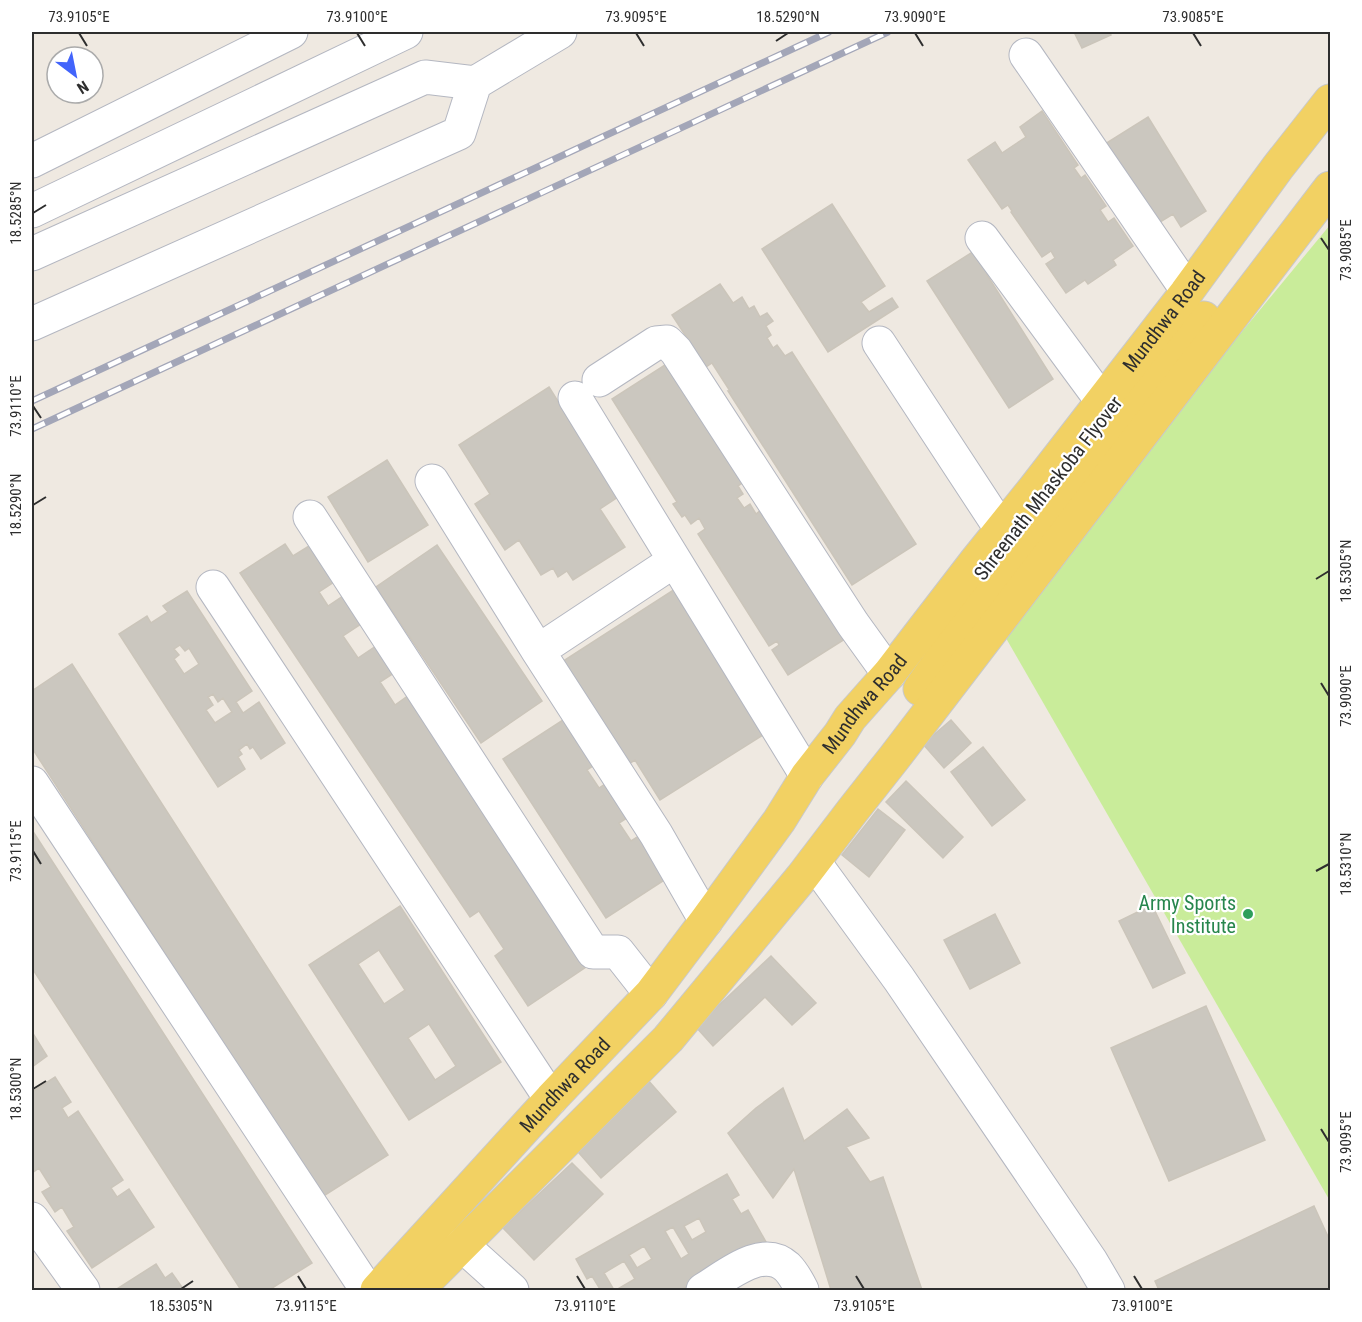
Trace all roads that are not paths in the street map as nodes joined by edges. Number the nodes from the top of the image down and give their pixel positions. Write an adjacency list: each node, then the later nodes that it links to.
1 (291, 32): 8 (street)
2 (406, 32): 11 (street)
3 (560, 32): 5 (street)
4 (1026, 56): 14 (street)
5 (475, 83): 13 (street); 15 (street)
6 (1330, 101): 14 (main road, Mundhwa Road)
7 (1330, 137): 24 (main road, Shreenath Mhaskoba Flyover)
8 (32, 161)
9 (1330, 162): 24 (main road, Shreenath Mhaskoba Flyover)
10 (1330, 188): 28 (main road, Mundhwa Road)
11 (32, 211)
12 (982, 238): 17 (street)
13 (32, 254)
14 (1187, 290): 17 (main road, Mundhwa Road)
15 (32, 324)
16 (879, 343): 20 (street)
17 (1102, 401): 20 (main road, Mundhwa Road)
18 (432, 481): 23 (street)
19 (310, 517): 31 (street)
20 (1001, 529): 24 (main road, Mundhwa Road)
21 (674, 561): 23 (street); 24 (street); 25 (street)
22 (213, 587): 32 (street)
23 (538, 651): 30 (street)
24 (907, 674): 25 (main road, Mundhwa Road); 27 (main road, Shreenath Mhaskoba Flyover); 28 (main road, Shreenath Mhaskoba Flyover)
25 (807, 776): 27 (main road, Mundhwa Road)
26 (32, 783): 36 (street)
27 (787, 807): 30 (main road, Mundhwa Road)
28 (853, 810): 29 (main road, Mundhwa Road)
29 (814, 862): 34 (main road, Mundhwa Road); 42 (street)
30 (706, 921): 31 (main road, Mundhwa Road)
31 (651, 994): 32 (main road, Mundhwa Road)
32 (551, 1099): 37 (main road, Mundhwa Road)
33 (32, 1219): 35 (street)
34 (462, 1245): 38 (main road, Mundhwa Road); 39 (street)
35 (83, 1290)
36 (367, 1290)
37 (377, 1290)
38 (417, 1290)
39 (512, 1290)
40 (704, 1290): 41 (street)
41 (802, 1290)
42 (1108, 1290)

